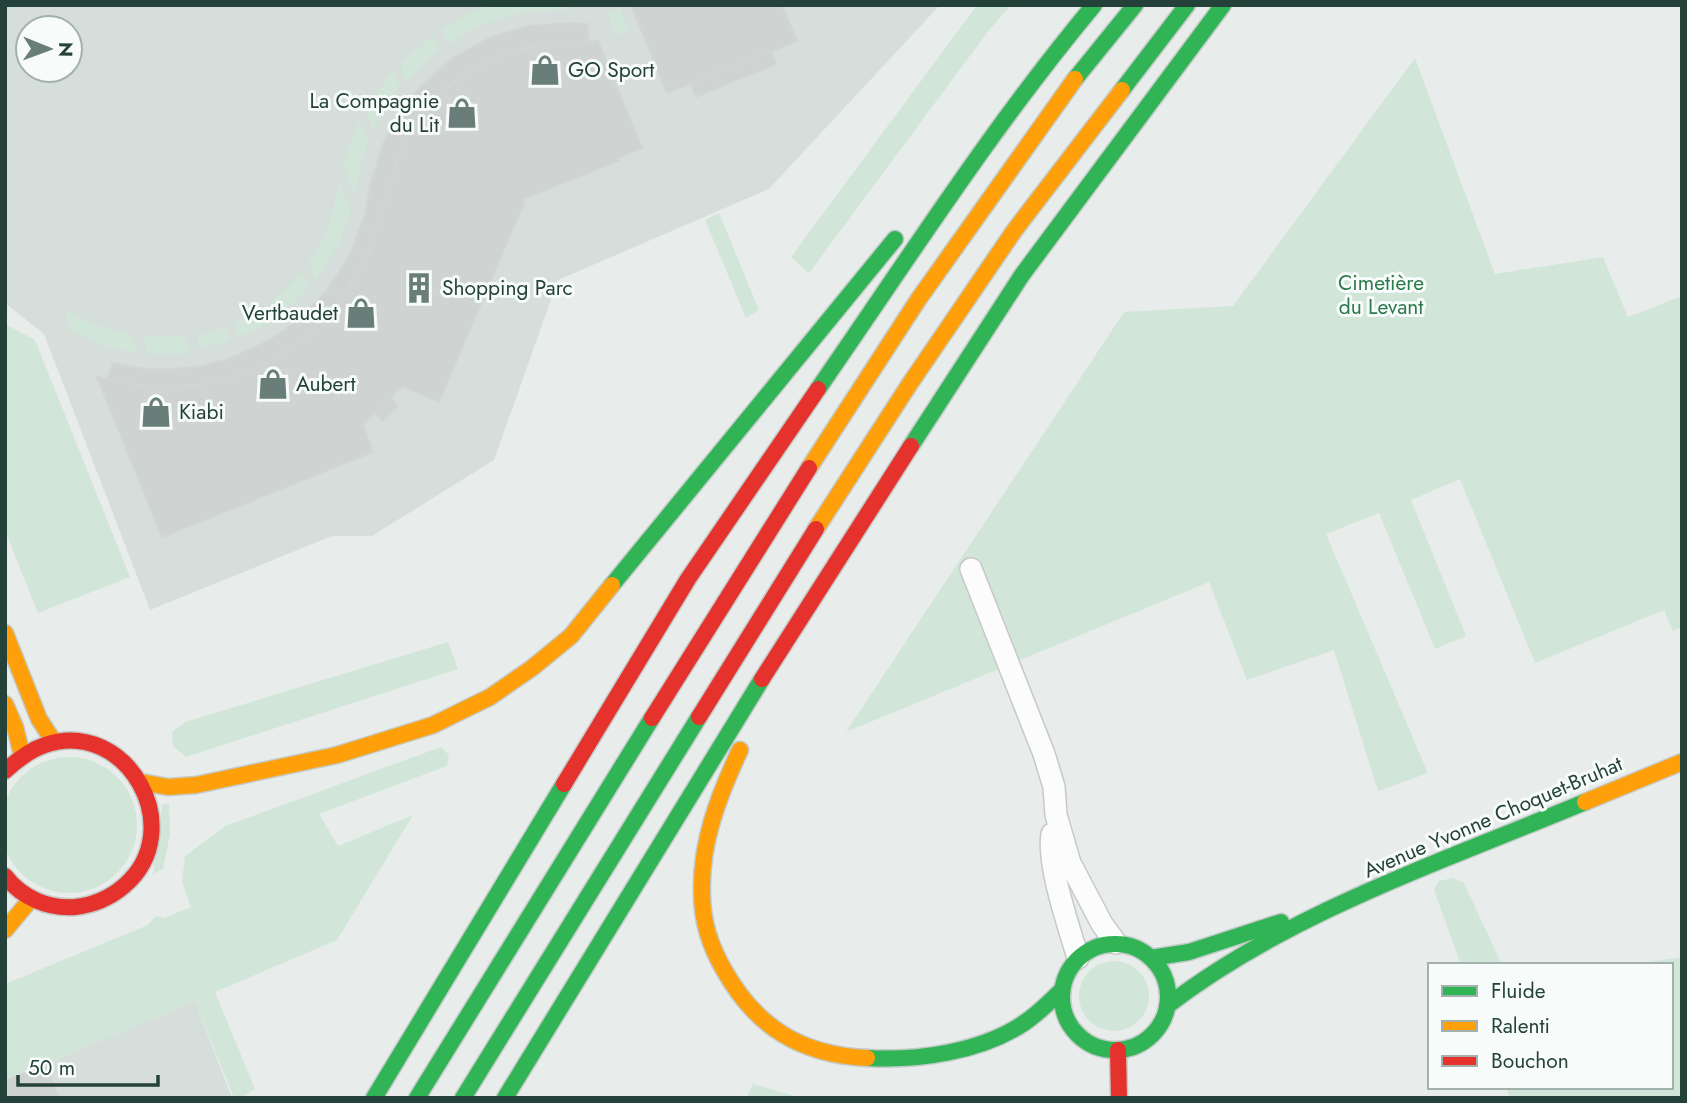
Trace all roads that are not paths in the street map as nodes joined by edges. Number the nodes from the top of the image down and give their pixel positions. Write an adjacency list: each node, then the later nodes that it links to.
1 (1094, 5): 5 (main road)
2 (1135, 5): 29 (main road)
3 (1187, 5): 30 (main road)
4 (1223, 5): 10 (main road)
5 (977, 158): 6 (main road); 28 (main road)
6 (936, 189)
7 (902, 231): 16 (main road)
8 (971, 569): 17 (street)
9 (5, 633): 12 (main road)
10 (786, 640): 25 (main road); 31 (main road)
11 (5, 704): 13 (main road)
12 (54, 742): 13 (main road); 16 (main road)
13 (22, 755): 15 (main road)
14 (1682, 762): 20 (main road, Avenue Yvonne Choquet-Bruhat)
15 (5, 771)
16 (141, 782): 19 (main road)
17 (1056, 815): 22 (street); 23 (street)
18 (6, 881): 19 (main road)
19 (31, 899): 21 (main road)
20 (1321, 912): 24 (main road, Avenue Yvonne Choquet-Bruhat); 26 (main road, Avenue Yvonne Choquet-Bruhat)
21 (5, 930)
22 (1116, 943): 23 (main road); 24 (main road)
23 (1078, 958): 25 (main road)
24 (1151, 958): 26 (main road)
25 (1062, 991): 27 (main road)
26 (1167, 1006): 27 (main road)
27 (1118, 1050): 32 (main road)
28 (374, 1098)
29 (417, 1098)
30 (463, 1098)
31 (505, 1098)
32 (1119, 1098)

